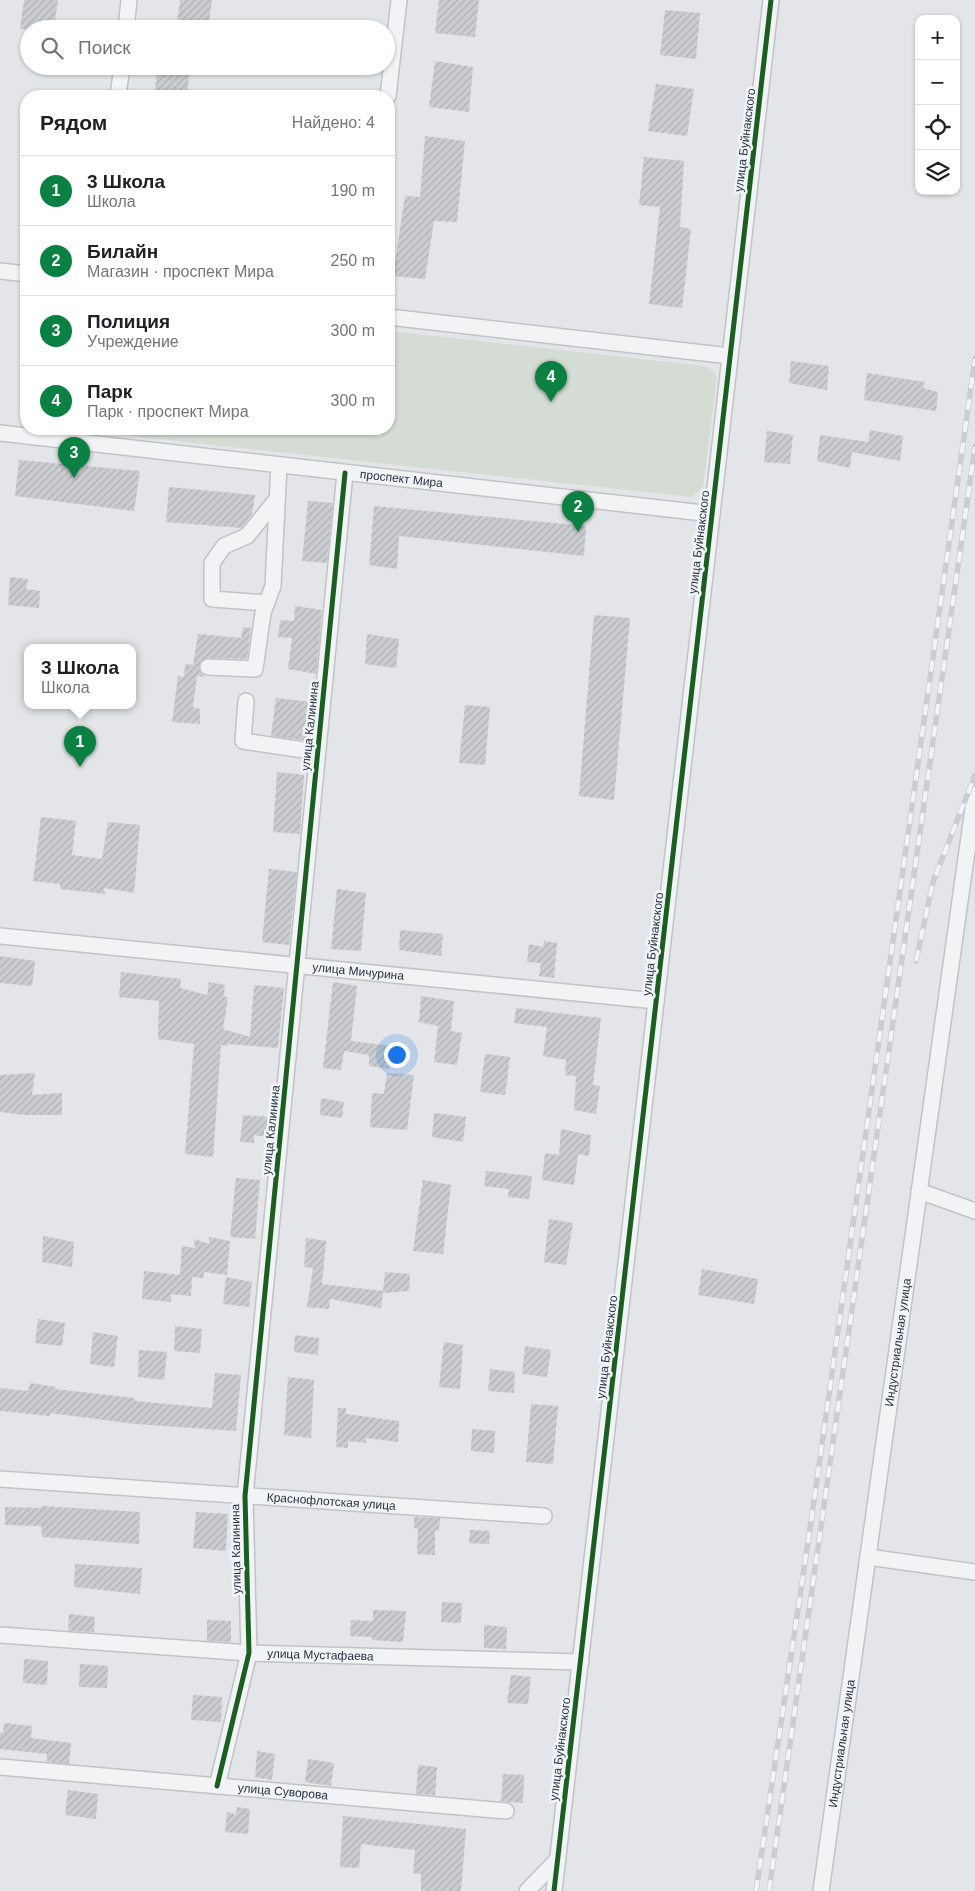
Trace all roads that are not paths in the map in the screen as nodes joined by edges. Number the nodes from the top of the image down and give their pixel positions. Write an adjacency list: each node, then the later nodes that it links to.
1 (129, 0): 4 (street)
2 (399, 0): 5 (street)
3 (771, 0): 13 (street, улица Буйнакского)
4 (127, 20)
5 (395, 35)
6 (121, 75): 8 (street)
7 (390, 75): 9 (street)
8 (119, 90)
9 (389, 90)
10 (0, 271): 11 (street)
11 (20, 273)
12 (395, 318): 13 (street)
13 (730, 356): 18 (street, улица Буйнакского)
14 (0, 433): 15 (street, проспект Мира)
15 (279, 465): 16 (street, проспект Мира); 17 (street)
16 (345, 472): 18 (street, проспект Мира); 22 (street, улица Калинина)
17 (277, 499): 19 (street); 19 (street)
18 (712, 514): 26 (street, улица Буйнакского)
19 (267, 603): 20 (street)
20 (208, 667)
21 (246, 701): 22 (street)
22 (317, 752): 25 (street, улица Калинина)
23 (975, 794): 27 (street, Индустриальная улица)
24 (0, 936): 25 (street, улица Мичурина)
25 (297, 966): 26 (street, улица Мичурина); 30 (street, улица Калинина)
26 (656, 1002): 36 (street, улица Буйнакского)
27 (919, 1191): 28 (street); 32 (street, Индустриальная улица)
28 (975, 1211)
29 (0, 1479): 30 (street, Краснофлотская улица)
30 (245, 1496): 31 (street, Краснофлотская улица); 35 (street, улица Калинина)
31 (544, 1516)
32 (868, 1557): 33 (street); 43 (street, Индустриальная улица)
33 (975, 1572)
34 (0, 1635): 35 (street, улица Мустафаева)
35 (249, 1653): 36 (street, улица Мустафаева); 38 (street, улица Калинина)
36 (581, 1662): 40 (street, улица Буйнакского)
37 (0, 1768): 38 (street, улица Суворова)
38 (216, 1786): 39 (street, улица Суворова)
39 (506, 1811)
40 (558, 1859): 41 (street); 42 (street, улица Буйнакского)
41 (528, 1891)
42 (554, 1891)
43 (821, 1891)

